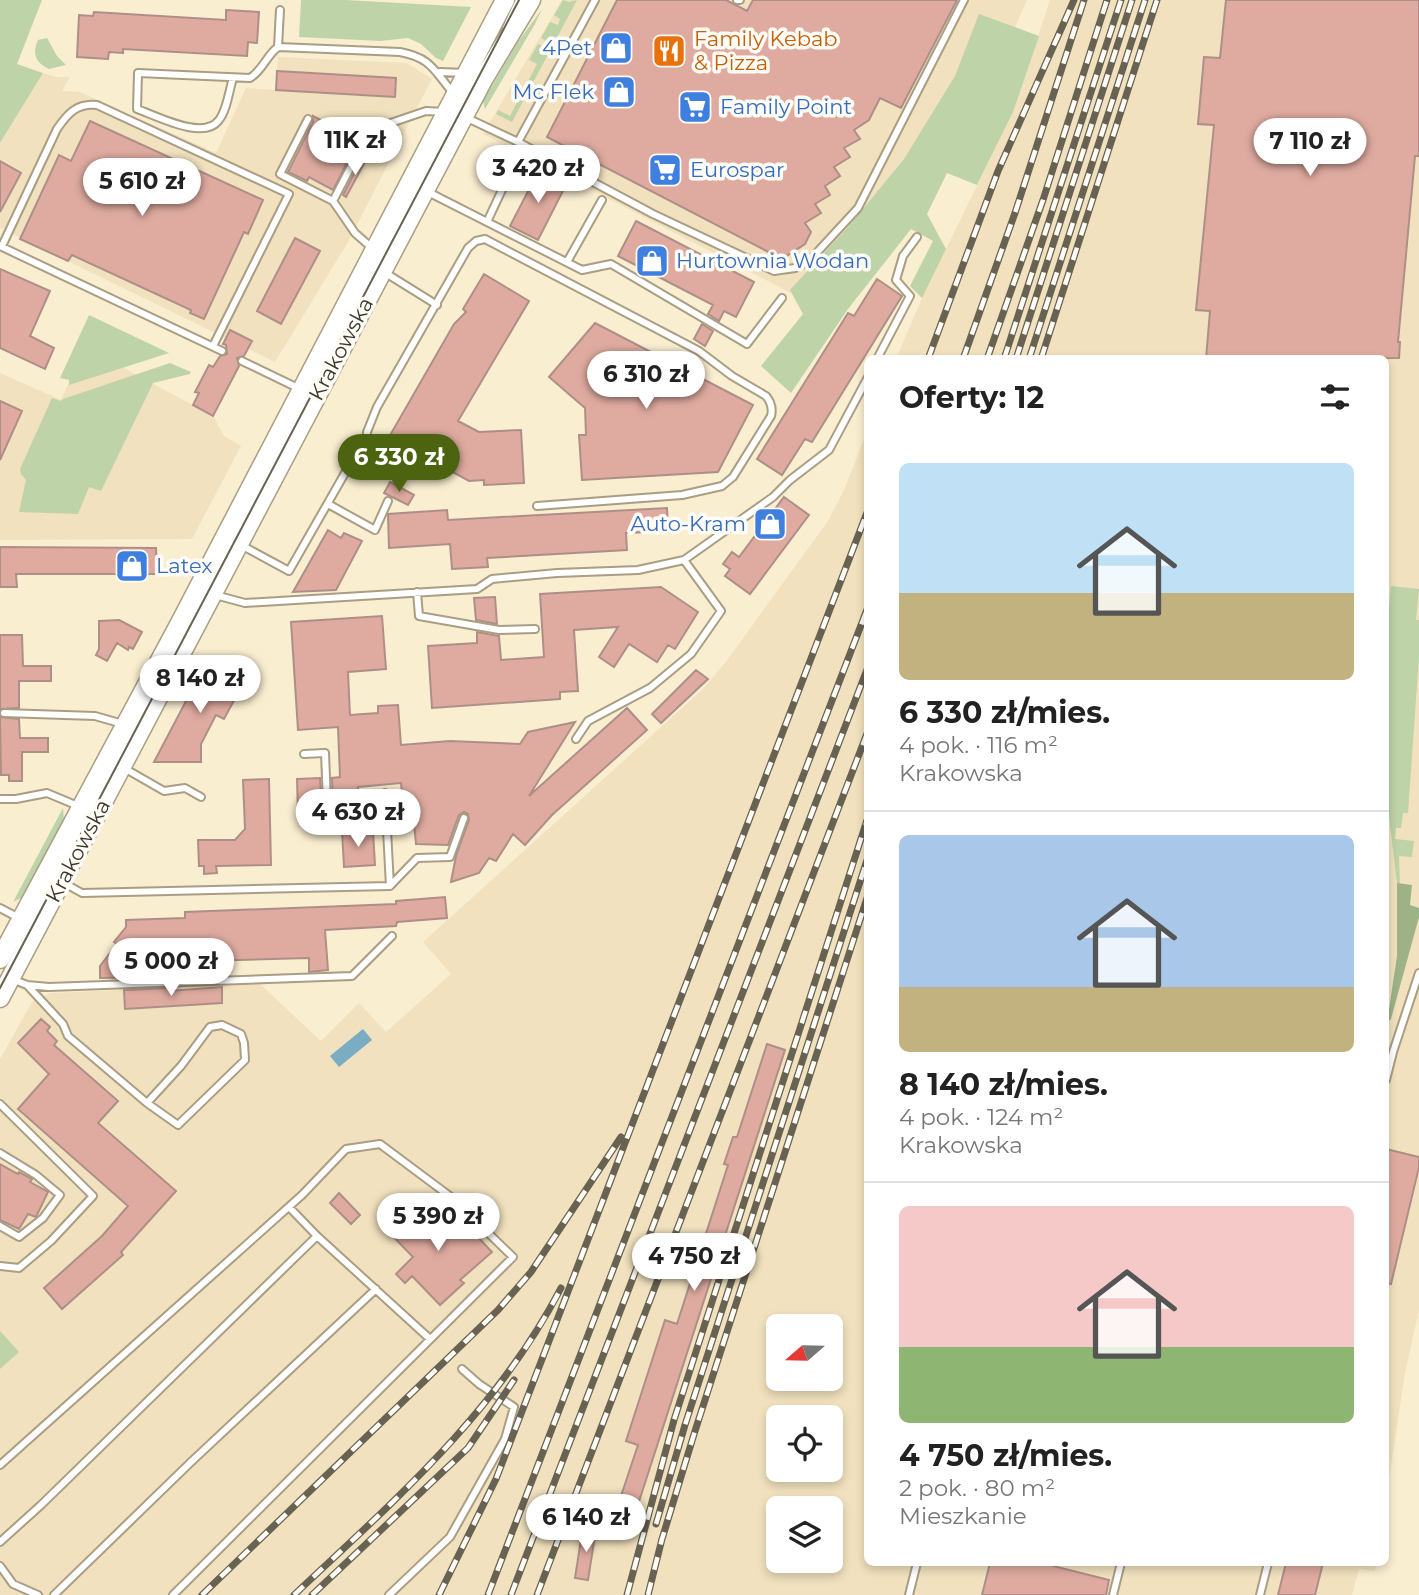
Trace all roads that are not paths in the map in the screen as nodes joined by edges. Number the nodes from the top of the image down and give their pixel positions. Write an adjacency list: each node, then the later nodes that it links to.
1 (505, 0): 10 (main road, Krakowska)
2 (519, 0): 8 (lane)
3 (531, 0): 8 (main road, Krakowska)
4 (595, 0): 15 (lane)
5 (964, 0): 15 (lane)
6 (280, 10): 7 (lane)
7 (278, 47): 9 (lane); 11 (lane)
8 (497, 53): 12 (main road, Krakowska)
9 (440, 72): 10 (lane); 12 (lane)
10 (467, 73): 12 (main road, Krakowska)
11 (233, 78): 11 (lane)
12 (455, 108): 15 (lane); 16 (lane); 18 (main road, Krakowska); 24 (main road, Krakowska)
13 (308, 119): 20 (lane)
14 (335, 134): 16 (lane)
15 (518, 142)
16 (360, 149): 20 (lane)
17 (514, 164): 21 (lane)
18 (425, 190): 21 (lane); 26 (main road, Krakowska)
19 (602, 200): 25 (lane)
20 (333, 201): 24 (lane)
21 (487, 222): 25 (lane)
22 (917, 237): 31 (lane)
23 (1, 246): 29 (lane); 29 (lane)
24 (375, 250): 34 (main road, Krakowska)
25 (567, 262): 27 (lane)
26 (382, 271): 28 (lane); 40 (main road, Krakowska)
27 (782, 298)
28 (437, 305): 35 (lane); 39 (lane)
29 (213, 346): 30 (lane)
30 (222, 351)
31 (879, 355)
32 (242, 361): 34 (lane)
33 (864, 384): 41 (lane)
34 (302, 390): 46 (main road, Krakowska)
35 (367, 446)
36 (349, 466): 38 (lane)
37 (388, 501): 38 (lane)
38 (328, 503): 40 (lane)
39 (537, 506)
40 (239, 544): 43 (main road, Krakowska)
41 (684, 560): 42 (lane); 47 (lane)
42 (418, 593): 43 (lane); 44 (lane)
43 (213, 594): 49 (main road, Krakowska)
44 (535, 629)
45 (4, 713): 46 (lane)
46 (125, 725): 53 (main road, Krakowska)
47 (576, 739)
48 (304, 754): 56 (lane)
49 (123, 766): 51 (lane); 58 (main road, Krakowska)
50 (385, 793): 55 (lane)
51 (201, 797)
52 (0, 799): 53 (lane)
53 (80, 807): 61 (main road, Krakowska)
54 (464, 818): 59 (lane)
55 (387, 822): 56 (lane); 59 (lane)
56 (328, 826): 57 (lane)
57 (310, 827)
58 (62, 882): 59 (lane); 65 (main road, Krakowska)
59 (390, 886)
60 (0, 908): 61 (lane)
61 (21, 919): 63 (main road, Krakowska)
62 (393, 936): 66 (lane)
63 (0, 959)
64 (1419, 973): 68 (lane)
65 (10, 978): 66 (lane); 67 (main road, Krakowska)
66 (27, 985): 69 (lane)
67 (0, 998)
68 (1389, 1068)
69 (147, 1103): 69 (lane)
70 (0, 1104): 75 (lane)
71 (0, 1153): 73 (lane)
72 (289, 1207): 74 (lane); 77 (lane); 79 (lane)
73 (0, 1226)
74 (317, 1236): 76 (lane); 80 (lane)
75 (0, 1266)
76 (376, 1289): 77 (lane); 86 (lane)
77 (430, 1339): 87 (lane)
78 (462, 1369): 88 (lane)
79 (0, 1465)
80 (0, 1542)
81 (0, 1566): 85 (lane)
82 (916, 1566): 89 (lane)
83 (1120, 1566): 90 (lane)
84 (1267, 1566): 91 (lane)
85 (38, 1595)
86 (54, 1595)
87 (173, 1595)
88 (389, 1595)
89 (909, 1595)
90 (1113, 1595)
91 (1260, 1595)

